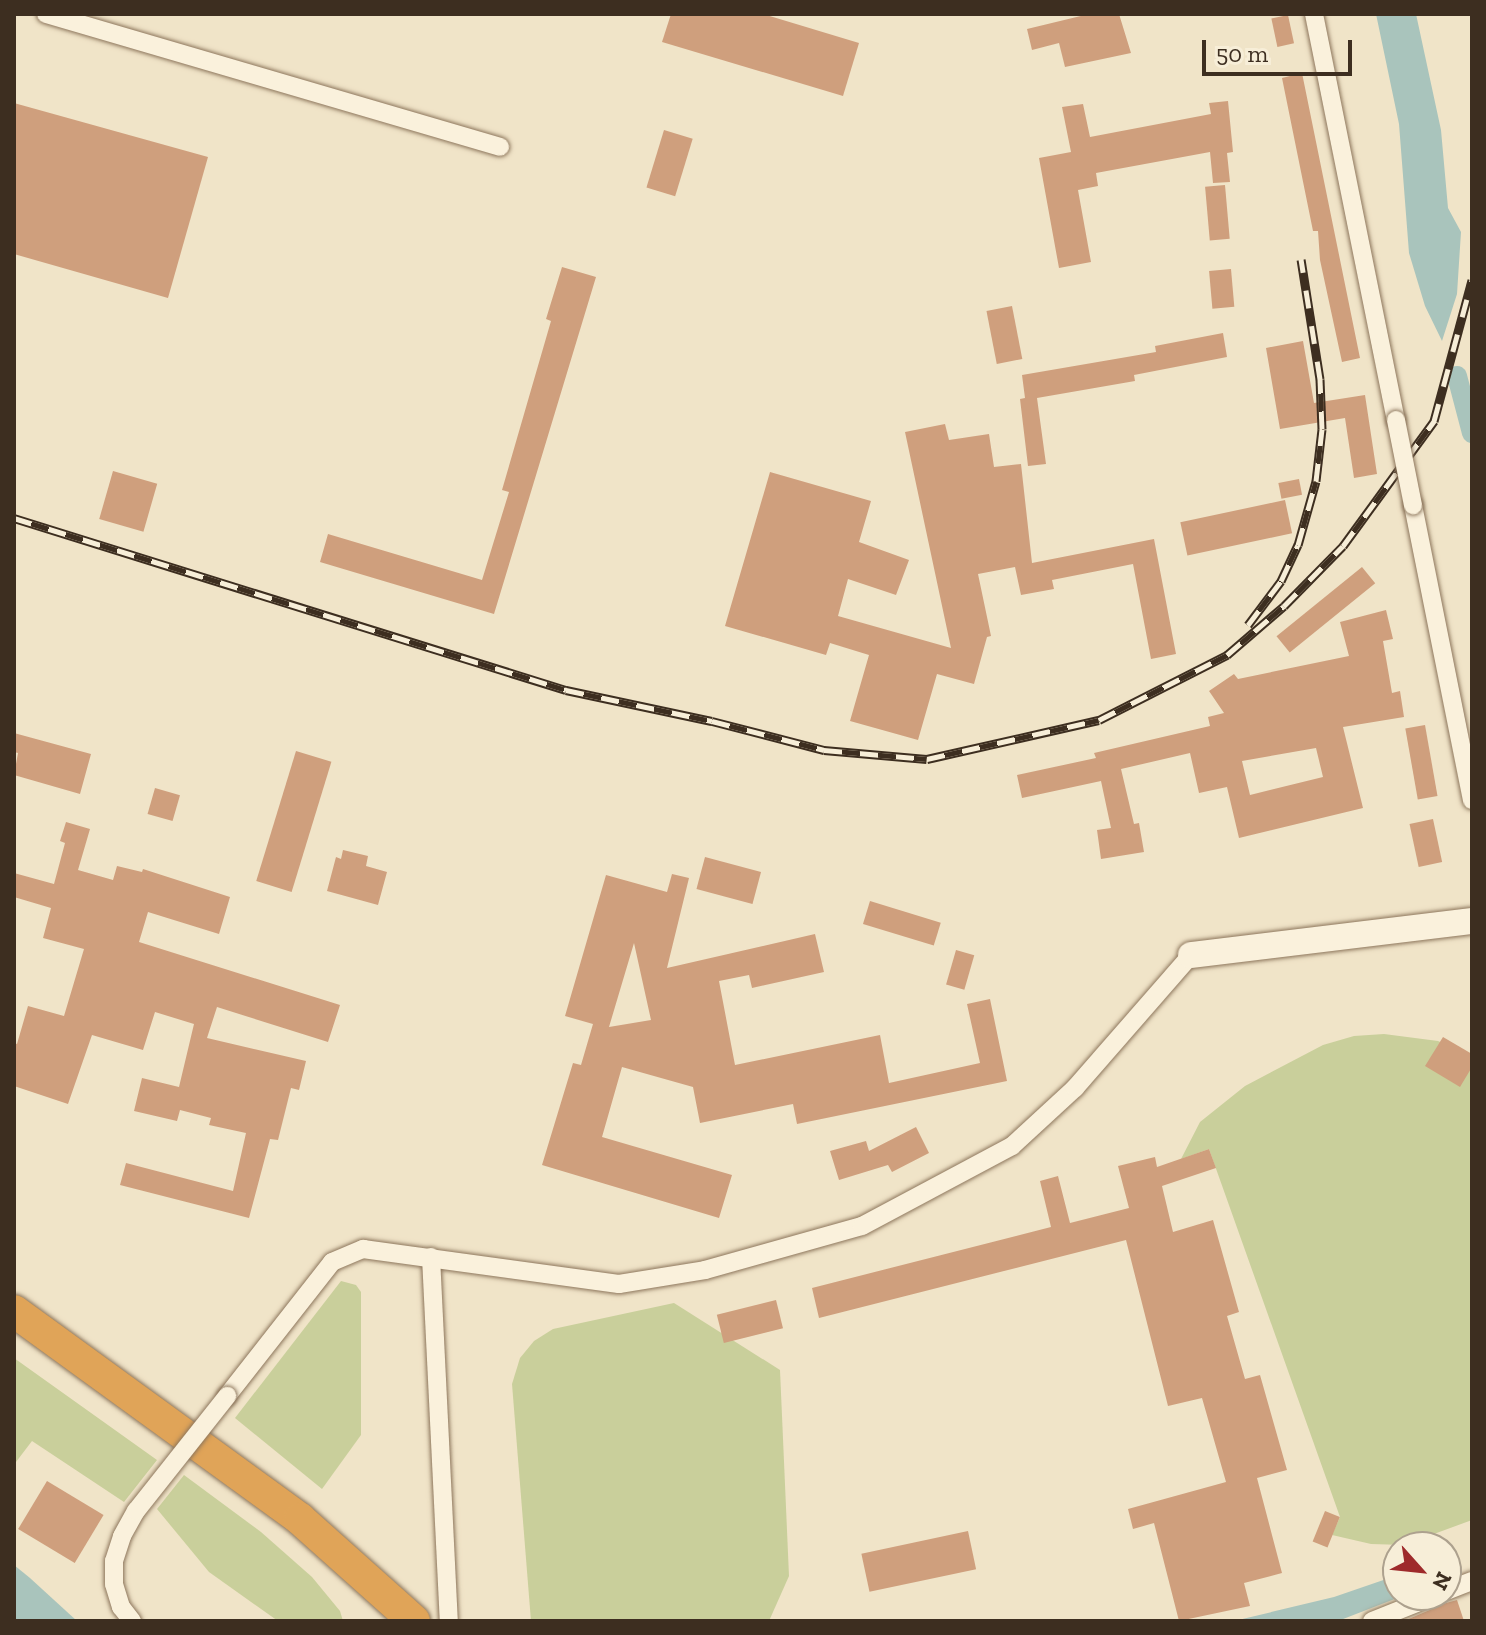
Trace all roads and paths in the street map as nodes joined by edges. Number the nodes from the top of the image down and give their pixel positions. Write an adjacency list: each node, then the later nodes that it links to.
1 (46, 14): 3 (street)
2 (1314, 14): 4 (street, bridge)
3 (500, 147)
4 (1472, 800)
5 (1472, 921): 6 (street)
6 (1191, 955): 7 (street)
7 (431, 1257): 10 (street, bridge); 12 (street)
8 (14, 1311): 11 (highway)
9 (1397, 1611): 13 (street)
10 (132, 1621)
11 (414, 1621)
12 (449, 1621)
13 (1372, 1621)

